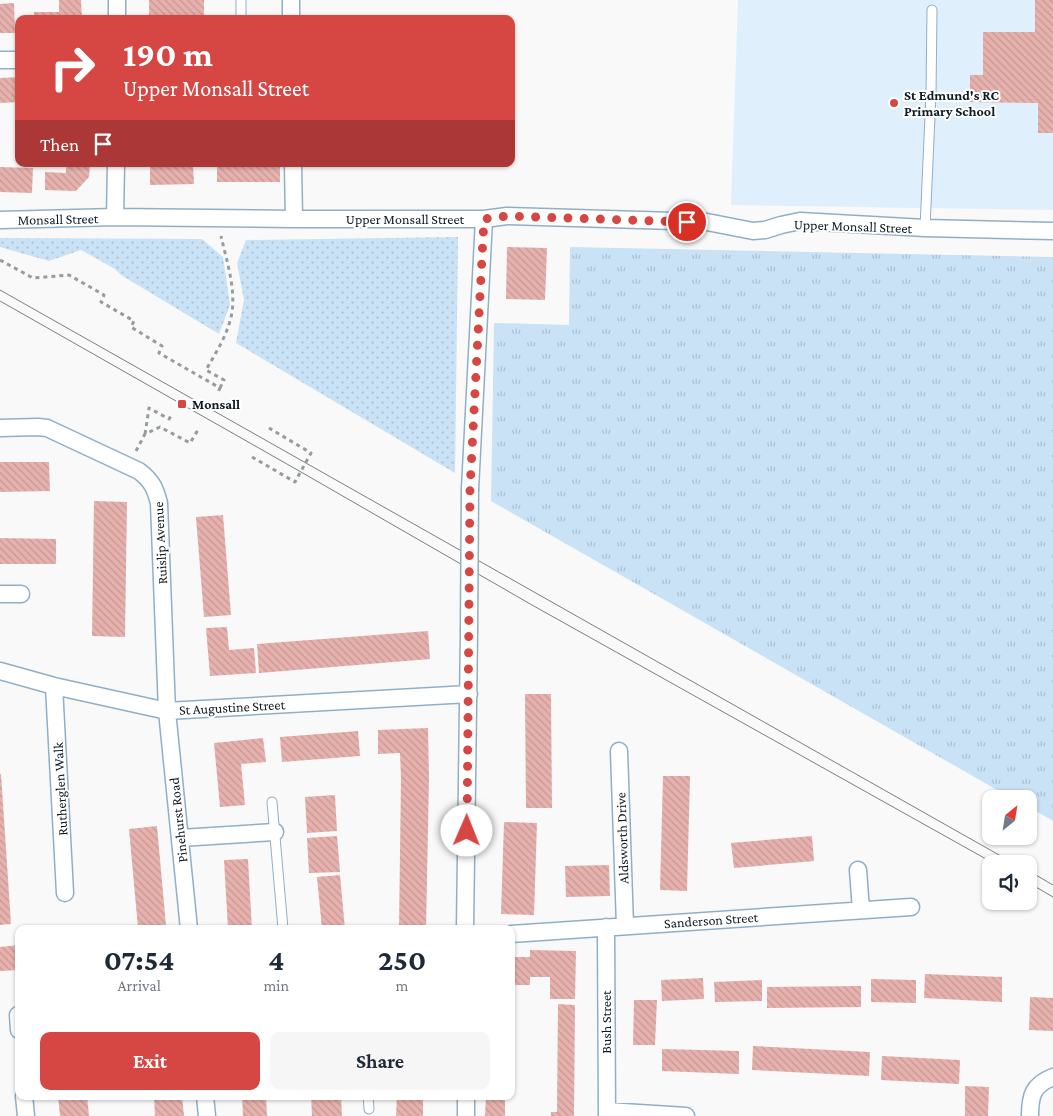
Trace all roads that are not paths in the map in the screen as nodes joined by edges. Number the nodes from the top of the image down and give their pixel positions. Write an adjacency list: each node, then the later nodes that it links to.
1 (117, 0): 5 (street)
2 (241, 0): 6 (lane)
3 (291, 0): 7 (street)
4 (932, 10): 16 (lane)
5 (117, 15)
6 (241, 15)
7 (291, 15)
8 (0, 60): 9 (street)
9 (15, 60)
10 (116, 167): 12 (street)
11 (293, 167): 13 (street)
12 (115, 217): 13 (street, Upper Monsall Street); 15 (street, Monsall Street)
13 (294, 219): 14 (street, Upper Monsall Street)
14 (484, 219): 16 (street, Upper Monsall Street); 23 (street, bridge)
15 (0, 220)
16 (925, 228): 17 (street, Upper Monsall Street)
17 (1053, 230)
18 (0, 428): 24 (street, Ruislip Avenue)
19 (0, 594): 20 (street)
20 (21, 594)
21 (0, 671): 22 (street, St Augustine Street)
22 (54, 686): 24 (street, St Augustine Street); 30 (street, Rutherglen Walk)
23 (468, 694): 24 (street, St Augustine Street); 35 (street)
24 (167, 711): 28 (street, Pinehurst Road)
25 (619, 751): 36 (street, Aldsworth Drive)
26 (272, 802): 27 (lane)
27 (275, 832): 28 (street); 34 (lane)
28 (180, 838): 33 (street, Pinehurst Road)
29 (858, 870): 32 (street)
30 (65, 893)
31 (911, 907): 32 (street, Sanderson Street)
32 (861, 910): 36 (street, Sanderson Street)
33 (189, 925)
34 (283, 925)
35 (465, 925)
36 (625, 926): 37 (street, Sanderson Street)
37 (606, 927): 38 (street, Sanderson Street); 45 (street, Bush Street)
38 (515, 934)
39 (1053, 1077): 50 (street)
40 (24, 1100): 46 (street)
41 (205, 1100): 47 (street)
42 (368, 1100): 44 (lane)
43 (466, 1100): 48 (street)
44 (369, 1109)
45 (607, 1113): 49 (street)
46 (26, 1116)
47 (207, 1116)
48 (466, 1116)
49 (686, 1116)
50 (1030, 1116)

